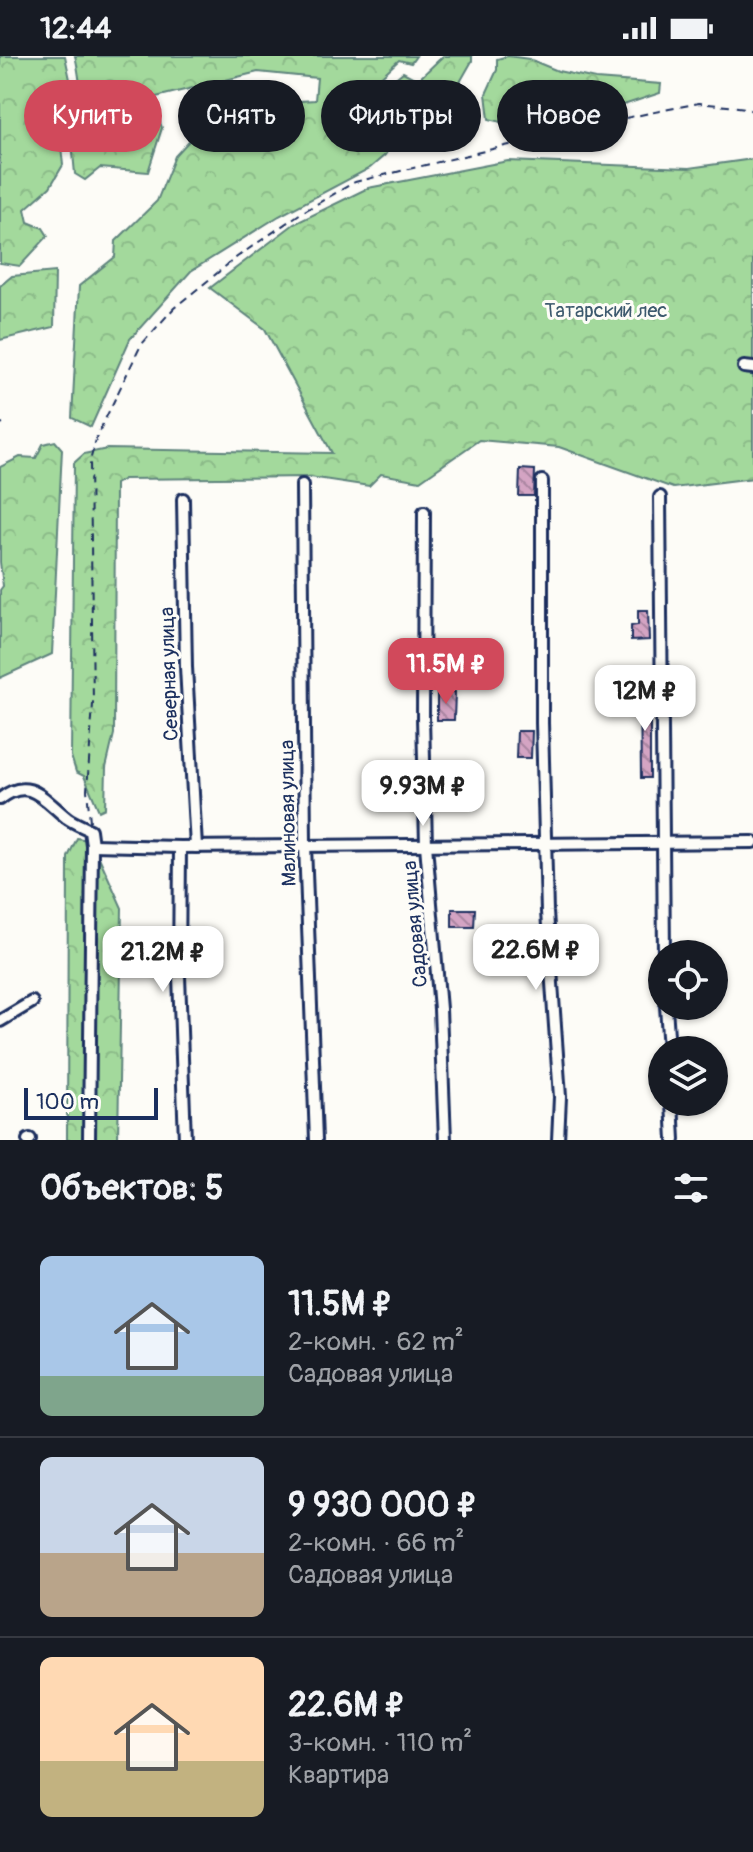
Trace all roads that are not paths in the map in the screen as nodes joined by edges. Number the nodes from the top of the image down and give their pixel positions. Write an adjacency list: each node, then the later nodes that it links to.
1 (542, 481): 12 (street)
2 (302, 485): 10 (street, Малиновая улица)
3 (660, 497): 8 (street)
4 (183, 499): 14 (street, Северная улица)
5 (424, 512): 11 (street, Садовая улица)
6 (0, 799): 9 (street)
7 (753, 842): 8 (street)
8 (662, 844): 12 (street); 15 (street)
9 (92, 845): 13 (street); 19 (street)
10 (305, 845): 11 (street); 14 (street); 21 (street, Малиновая улица)
11 (426, 845): 12 (street); 22 (street, Садовая улица)
12 (547, 845): 23 (street)
13 (180, 847): 14 (street); 20 (street)
14 (196, 847)
15 (664, 940)
16 (32, 1002): 17 (street)
17 (0, 1021)
18 (673, 1116): 24 (street)
19 (89, 1140)
20 (185, 1140)
21 (316, 1140)
22 (445, 1140)
23 (558, 1140)
24 (674, 1140)

